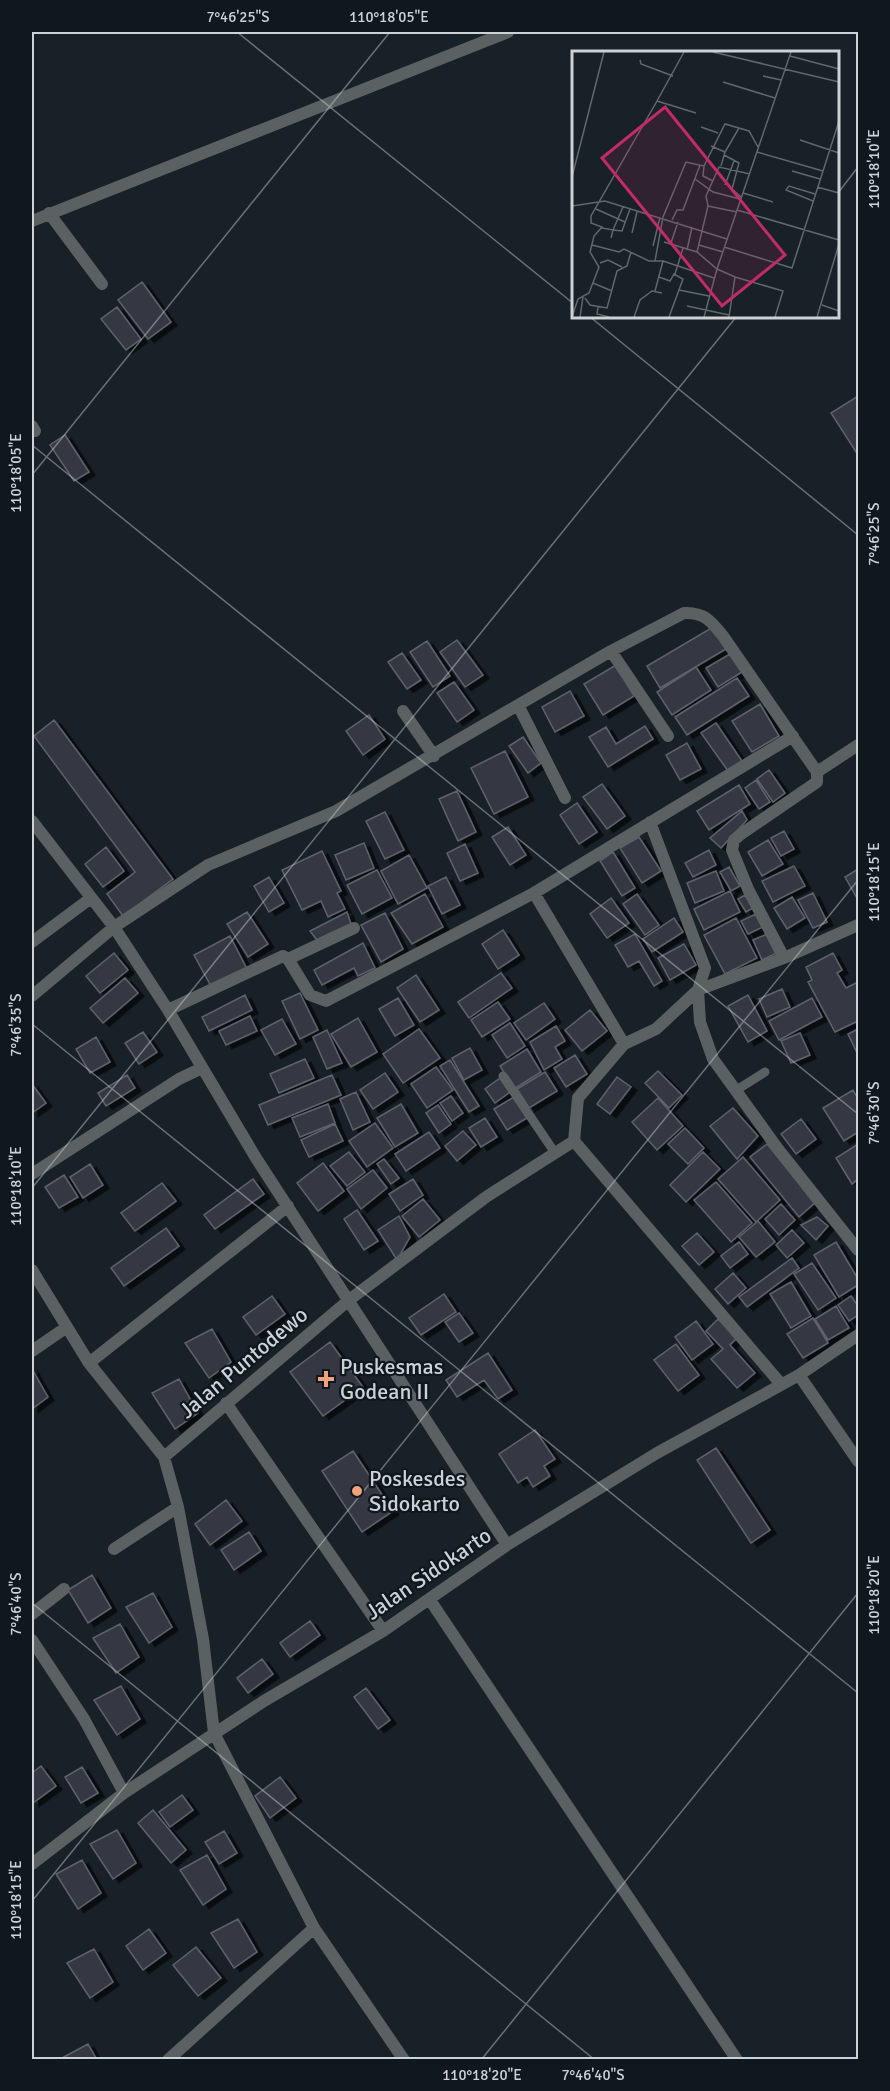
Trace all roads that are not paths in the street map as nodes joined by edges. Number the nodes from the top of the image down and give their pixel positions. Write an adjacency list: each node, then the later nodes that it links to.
1 (508, 32): 2 (street)
2 (49, 213): 3 (street); 4 (street)
3 (32, 221)
4 (102, 284)
5 (611, 651): 6 (street); 8 (street); 9 (street)
6 (518, 705): 11 (street); 13 (street)
7 (403, 711): 11 (street)
8 (668, 736)
9 (793, 736): 12 (street); 15 (street)
10 (858, 745): 12 (street)
11 (434, 756): 19 (street)
12 (817, 772): 22 (street)
13 (565, 798)
14 (32, 821): 17 (street)
15 (650, 822): 16 (street); 24 (street)
16 (534, 893): 23 (street); 27 (street)
17 (91, 898): 19 (street); 21 (street)
18 (858, 925): 22 (street)
19 (114, 927): 25 (street); 26 (street)
20 (354, 928): 23 (street)
21 (32, 942)
22 (784, 958): 24 (street)
23 (288, 959): 26 (street)
24 (698, 990): 27 (street); 31 (street)
25 (32, 996)
26 (168, 1010): 28 (street)
27 (624, 1044): 32 (street)
28 (202, 1068): 34 (street); 35 (street)
29 (765, 1072): 31 (lane)
30 (503, 1076): 33 (lane)
31 (735, 1091): 36 (street)
32 (574, 1141): 33 (street, Jalan Puntodewo); 44 (street)
33 (555, 1153): 38 (street, Jalan Puntodewo)
34 (32, 1174)
35 (288, 1206): 38 (street); 42 (street)
36 (858, 1250)
37 (32, 1270): 39 (street)
38 (349, 1300): 45 (street, Jalan Puntodewo); 49 (street)
39 (67, 1327): 41 (street); 42 (street)
40 (858, 1335): 43 (street, Jalan Sidokarto)
41 (32, 1351)
42 (89, 1363): 46 (street)
43 (799, 1374): 44 (street, Jalan Sidokarto); 47 (street)
44 (780, 1383): 49 (street, Jalan Sidokarto)
45 (226, 1404): 46 (street, Jalan Puntodewo); 54 (street)
46 (164, 1457): 48 (street)
47 (858, 1461)
48 (178, 1507): 50 (street); 56 (street)
49 (507, 1545): 52 (street, Jalan Sidokarto)
50 (114, 1549)
51 (64, 1589): 53 (street)
52 (430, 1600): 54 (street, Jalan Sidokarto); 62 (street)
53 (32, 1614)
54 (383, 1631): 56 (street, Jalan Sidokarto)
55 (32, 1640): 57 (street)
56 (213, 1733): 57 (street, Jalan Sidokarto); 59 (street)
57 (124, 1793): 58 (street, Jalan Sidokarto)
58 (32, 1864)
59 (314, 1928): 60 (street); 61 (street)
60 (168, 2060)
61 (404, 2060)
62 (737, 2060)

